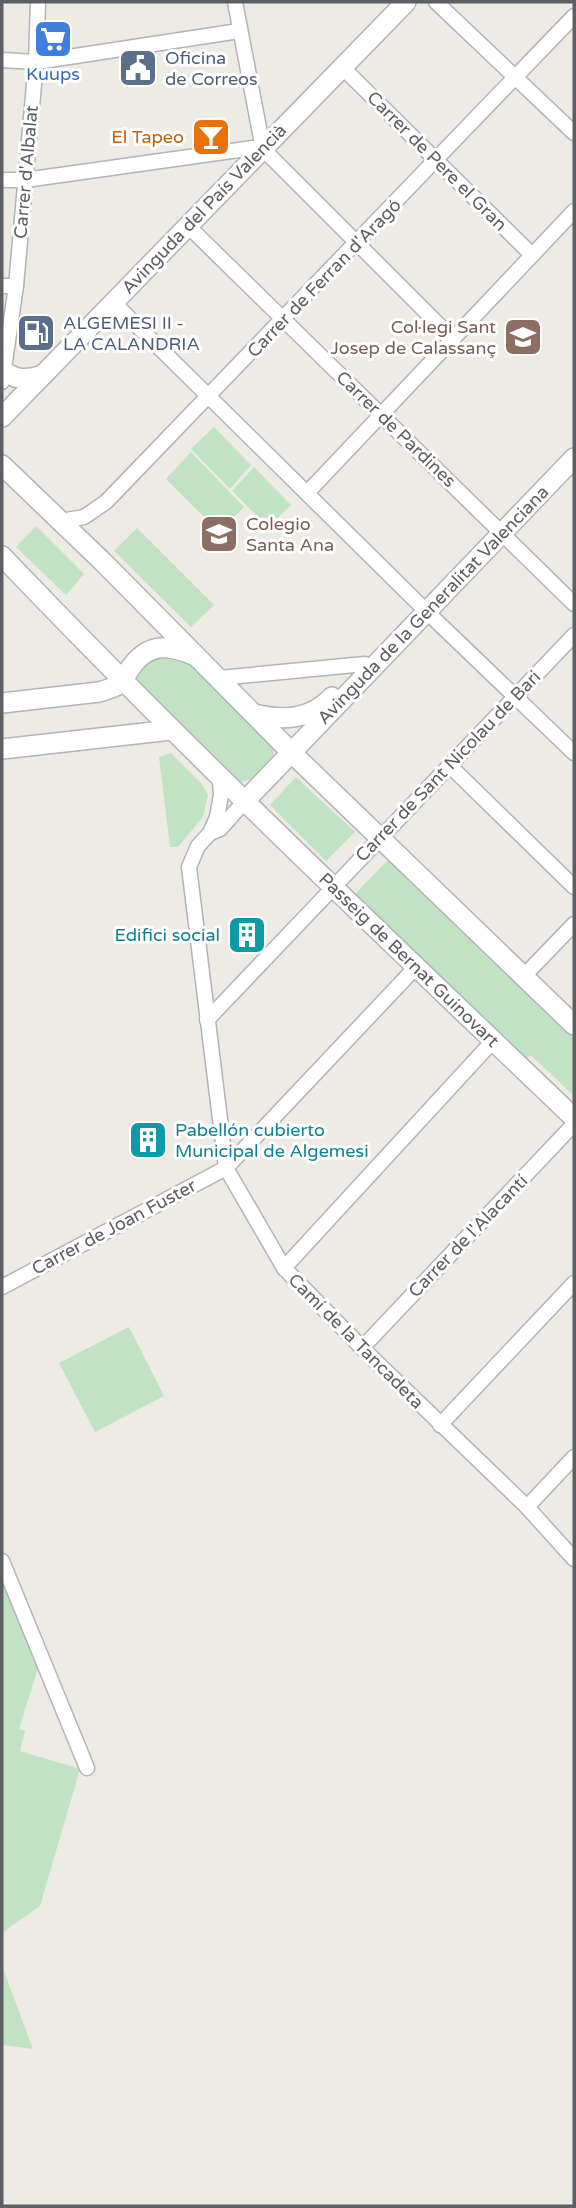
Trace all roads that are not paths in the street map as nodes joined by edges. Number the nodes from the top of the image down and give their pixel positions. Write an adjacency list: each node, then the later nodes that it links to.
1 (38, 2): 8 (street, Carrer d'Albalat)
2 (235, 2): 6 (street)
3 (407, 2): 9 (street, Avinguda del País Valencià)
4 (436, 2): 10 (street)
5 (574, 16): 10 (street, Carrer de Ferran d'Aragó)
6 (239, 31): 8 (street); 12 (street)
7 (2, 60): 8 (street)
8 (36, 62): 15 (street, Carrer d'Albalat)
9 (342, 68): 12 (street, Avinguda del País Valencià); 13 (street, Carrer de Pere el Gran)
10 (516, 77): 11 (street); 13 (street, Carrer de Ferran d'Aragó)
11 (574, 133)
12 (262, 149): 15 (street); 17 (street, Avinguda del País Valencià); 18 (street)
13 (436, 160): 18 (street, Carrer de Ferran d'Aragó); 19 (street, Carrer de Pere el Gran)
14 (2, 180): 15 (street)
15 (25, 180): 20 (street, Carrer d'Albalat)
16 (574, 211): 19 (street)
17 (188, 226): 21 (street, Avinguda del País Valencià); 22 (street, Carrer de Pardines)
18 (357, 243): 22 (street, Carrer de Ferran d'Aragó); 23 (street)
19 (533, 256): 23 (street)
20 (9, 286): 25 (street, Carrer d'Albalat)
21 (113, 302): 24 (street, Avinguda del País Valencià); 26 (street)
22 (284, 320): 26 (street, Carrer de Ferran d'Aragó); 27 (street, Carrer de Pardines)
23 (453, 339): 27 (street)
24 (40, 376): 25 (street); 28 (street, Avinguda del País Valencià)
25 (3, 377)
26 (210, 397): 32 (street); 33 (street, Carrer de Ferran d'Aragó)
27 (381, 415): 32 (street); 34 (street, Carrer de Pardines)
28 (2, 418)
29 (574, 444): 34 (street, Avinguda de la Generalitat Valenciana)
30 (574, 458): 34 (street, Avinguda de la Generalitat Valenciana)
31 (2, 465): 33 (street)
32 (307, 493): 37 (street)
33 (61, 521): 39 (street)
34 (499, 530): 36 (street, Carrer de Pardines); 37 (street, Avinguda de la Generalitat Valenciana)
35 (2, 556): 42 (street, Passeig de Bernat Guinovart)
36 (574, 604)
37 (424, 609): 40 (street, Avinguda de la Generalitat Valenciana); 43 (street); 48 (street, Avinguda de la Generalitat Valenciana)
38 (574, 635): 43 (street, Carrer de Sant Nicolau de Bari)
39 (200, 658): 41 (street); 42 (street)
40 (365, 664): 41 (street, Avinguda de la Generalitat Valenciana); 45 (street, Avinguda de la Generalitat Valenciana)
41 (219, 678): 45 (street)
42 (122, 682): 44 (street); 46 (street, Passeig de Bernat Guinovart)
43 (514, 697): 49 (street); 50 (street, Carrer de Sant Nicolau de Bari)
44 (2, 704)
45 (253, 713): 48 (street)
46 (171, 730): 47 (street); 51 (street, Passeig de Bernat Guinovart)
47 (2, 749)
48 (292, 753): 52 (street); 54 (street)
49 (574, 753)
50 (449, 765): 54 (street, Carrer de Sant Nicolau de Bari); 56 (street)
51 (220, 779): 52 (street, Passeig de Bernat Guinovart); 53 (street, Camí de la Tancadeta)
52 (244, 802): 53 (street, Camí de la Tancadeta); 55 (street, Passeig de Bernat Guinovart)
53 (210, 833): 60 (street, Camí de la Tancadeta)
54 (380, 838): 55 (street, Carrer de Sant Nicolau de Bari); 59 (street)
55 (332, 887): 58 (street, Passeig de Bernat Guinovart); 60 (street, Carrer de Sant Nicolau de Bari)
56 (574, 887)
57 (574, 924): 59 (street)
58 (416, 967): 62 (street, Passeig de Bernat Guinovart); 65 (street, Carrer de Joan Fuster)
59 (524, 976): 61 (street)
60 (207, 1020): 65 (street, Camí de la Tancadeta)
61 (574, 1025)
62 (494, 1041): 63 (street, Passeig de Bernat Guinovart); 66 (street)
63 (574, 1118)
64 (574, 1125): 69 (street, Carrer de l'Alacantí)
65 (226, 1168): 66 (street, Camí de la Tancadeta); 68 (street, Carrer de Joan Fuster)
66 (284, 1268): 69 (street, Camí de la Tancadeta)
67 (574, 1283): 70 (street)
68 (2, 1287)
69 (362, 1349): 70 (street, Camí de la Tancadeta)
70 (440, 1425): 72 (street, Camí de la Tancadeta)
71 (574, 1457): 72 (street)
72 (527, 1507): 73 (street, Camí de la Tancadeta)
73 (574, 1559)
74 (2, 1562): 75 (street)
75 (87, 1768)

